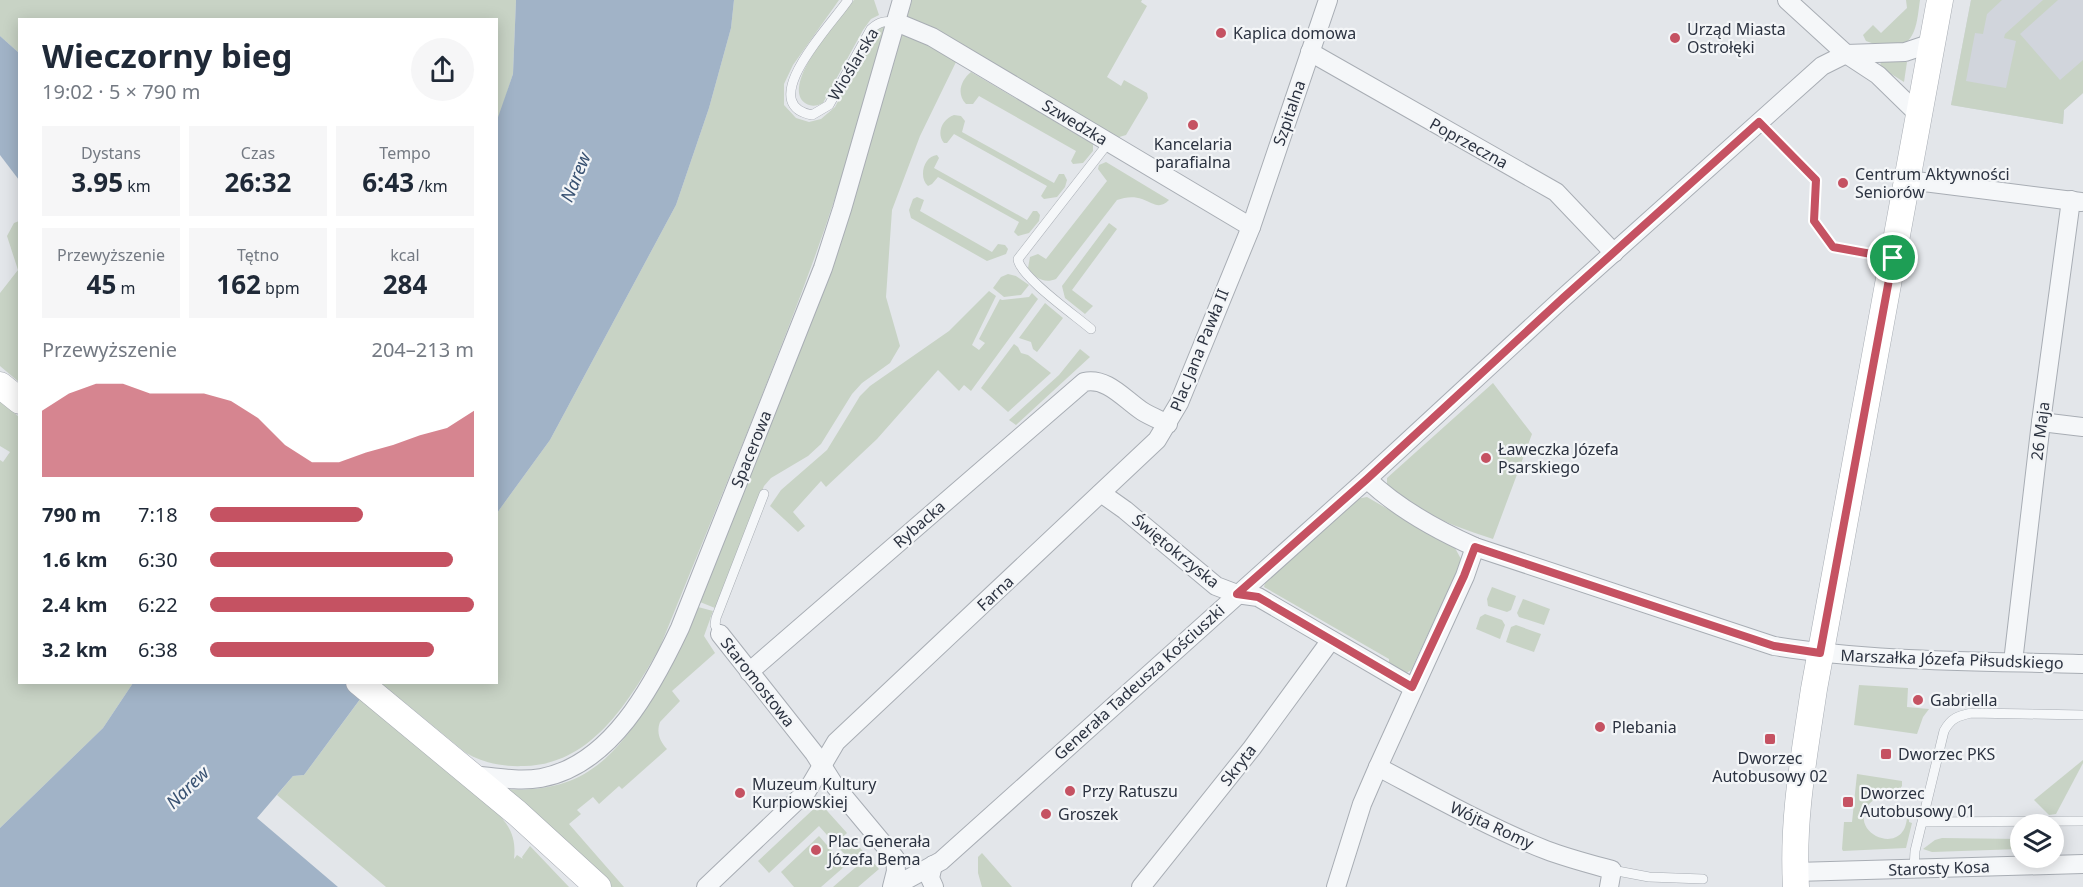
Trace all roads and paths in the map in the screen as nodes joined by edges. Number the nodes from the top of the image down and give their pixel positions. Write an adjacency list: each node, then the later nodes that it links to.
1 (848, 0): 6 (lane, Wioślarska)
2 (902, 0): 6 (street, Spacerowa)
3 (1328, 0): 8 (street, Szpitalna)
4 (1787, 0): 9 (street)
5 (1940, 0): 7 (street)
6 (897, 22): 12 (street, Szwedzka); 41 (street, Spacerowa)
7 (1932, 43): 9 (street); 10 (street)
8 (1310, 52): 15 (street, Szpitalna); 16 (street, Poprzeczna)
9 (1846, 54): 10 (street); 11 (street, Generała Tadeusza Kościuszki)
10 (1919, 115): 13 (street)
11 (1759, 122): 16 (street, Generała Tadeusza Kościuszki); 17 (lane)
12 (1108, 142): 15 (street, Szwedzka); 18 (lane)
13 (1908, 180): 14 (street); 17 (street)
14 (2077, 201): 22 (street, 26 Maja)
15 (1251, 226): 23 (street, Plac Jana Pawła II)
16 (1614, 253): 25 (street, Generała Tadeusza Kościuszki)
17 (1893, 258): 32 (street)
18 (1091, 328)
19 (1091, 380): 23 (street, Plac Jana Pawła II); 35 (street, Rybacka)
20 (0, 385): 21 (street)
21 (18, 399)
22 (2041, 422): 24 (street); 33 (street, 26 Maja)
23 (1168, 424): 26 (street, Farna)
24 (2083, 427)
25 (1367, 479): 28 (street, Marszałka Józefa Piłsudskiego); 29 (street, Generała Tadeusza Kościuszki)
26 (1101, 493): 29 (street, Świętokrzyska); 39 (street, Farna)
27 (764, 494): 30 (lane, Staromostowa)
28 (1475, 547): 32 (street, Marszałka Józefa Piłsudskiego); 37 (street)
29 (1237, 594): 31 (street, Świętokrzyska); 45 (street, Generała Tadeusza Kościuszki)
30 (720, 634): 35 (street, Staromostowa)
31 (1331, 640): 37 (street, Świętokrzyska); 54 (street, Skryta)
32 (1820, 653): 33 (street, Marszałka Józefa Piłsudskiego); 49 (street)
33 (2013, 662): 34 (street, Marszałka Józefa Piłsudskiego)
34 (2083, 664)
35 (749, 672): 39 (street, Staromostowa)
36 (361, 684): 41 (street)
37 (1412, 687): 40 (street)
38 (2083, 715): 43 (lane)
39 (822, 764): 51 (street); 52 (street)
40 (1378, 767): 47 (street, Wójta Romy); 55 (street)
41 (472, 775): 50 (street)
42 (2083, 821): 43 (lane)
43 (1923, 822): 46 (lane)
44 (2083, 864): 46 (street, Starosty Kosa)
45 (933, 865): 52 (street, Generała Tadeusza Kościuszki); 53 (street)
46 (1914, 869): 49 (street, Starosty Kosa)
47 (1611, 879): 48 (lane)
48 (1703, 879)
49 (1795, 879)
50 (598, 887)
51 (706, 887)
52 (892, 887)
53 (934, 887)
54 (1141, 887)
55 (1336, 887)

